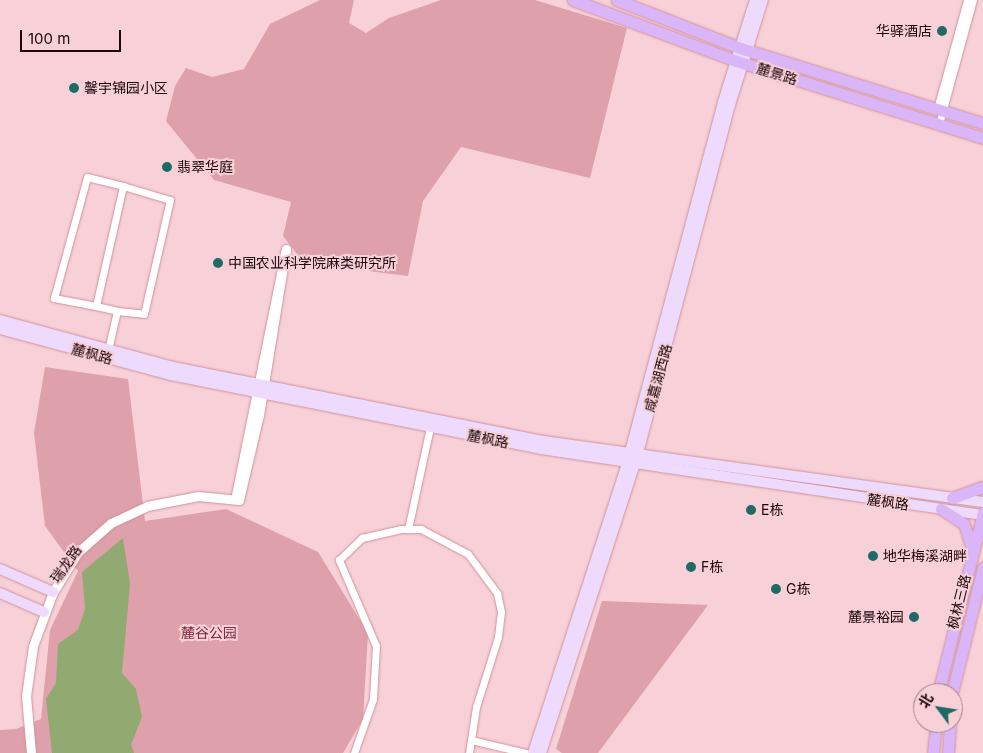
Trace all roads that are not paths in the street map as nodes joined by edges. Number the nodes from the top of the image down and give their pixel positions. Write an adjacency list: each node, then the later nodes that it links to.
1 (573, 0): 8 (main road, 麓景路)
2 (617, 0): 7 (main road, 麓景路)
3 (755, 0): 7 (main road, 咸嘉湖西路)
4 (763, 0): 7 (main road, 咸嘉湖西路)
5 (967, 0): 9 (street)
6 (972, 0): 9 (street)
7 (744, 49): 8 (main road, 咸嘉湖西路); 9 (main road, 麓景路)
8 (740, 62): 11 (main road, 麓景路); 21 (main road, 咸嘉湖西路)
9 (940, 110): 10 (main road, 麓景路); 11 (street)
10 (983, 123)
11 (939, 124): 12 (main road, 麓景路)
12 (983, 138)
13 (123, 186): 14 (street); 14 (street); 15 (street)
14 (96, 306): 15 (street)
15 (116, 311): 18 (street)
16 (0, 320): 18 (main road)
17 (0, 329): 19 (main road, 麓枫路)
18 (108, 350): 19 (main road)
19 (261, 389): 19 (street); 20 (main road, 麓枫路); 21 (main road); 31 (street, 瑞龙路)
20 (430, 427): 21 (main road, 麓枫路); 27 (street)
21 (632, 460): 23 (main road); 25 (main road, 麓枫路); 44 (main road, 咸嘉湖西路); 45 (main road, 咸嘉湖西路)
22 (983, 487): 23 (main road)
23 (952, 498): 24 (main road)
24 (983, 502)
25 (941, 509): 26 (main road, 麓枫路); 28 (main road)
26 (983, 515): 28 (main road, 枫林三路)
27 (408, 529): 38 (street); 41 (street)
28 (973, 552): 34 (main road, 枫林三路)
29 (983, 568): 35 (main road, 枫林三路)
30 (0, 569): 31 (main road)
31 (50, 592): 33 (street, 瑞龙路)
32 (0, 593): 33 (main road)
33 (42, 611): 39 (street, 瑞龙路); 40 (street, 瑞龙路)
34 (940, 683)
35 (954, 683)
36 (935, 733): 46 (main road)
37 (949, 733): 47 (main road)
38 (471, 740): 42 (street); 43 (street)
39 (27, 753)
40 (31, 753)
41 (354, 753)
42 (469, 753)
43 (526, 753)
44 (533, 753)
45 (541, 753)
46 (933, 753)
47 (948, 753)

